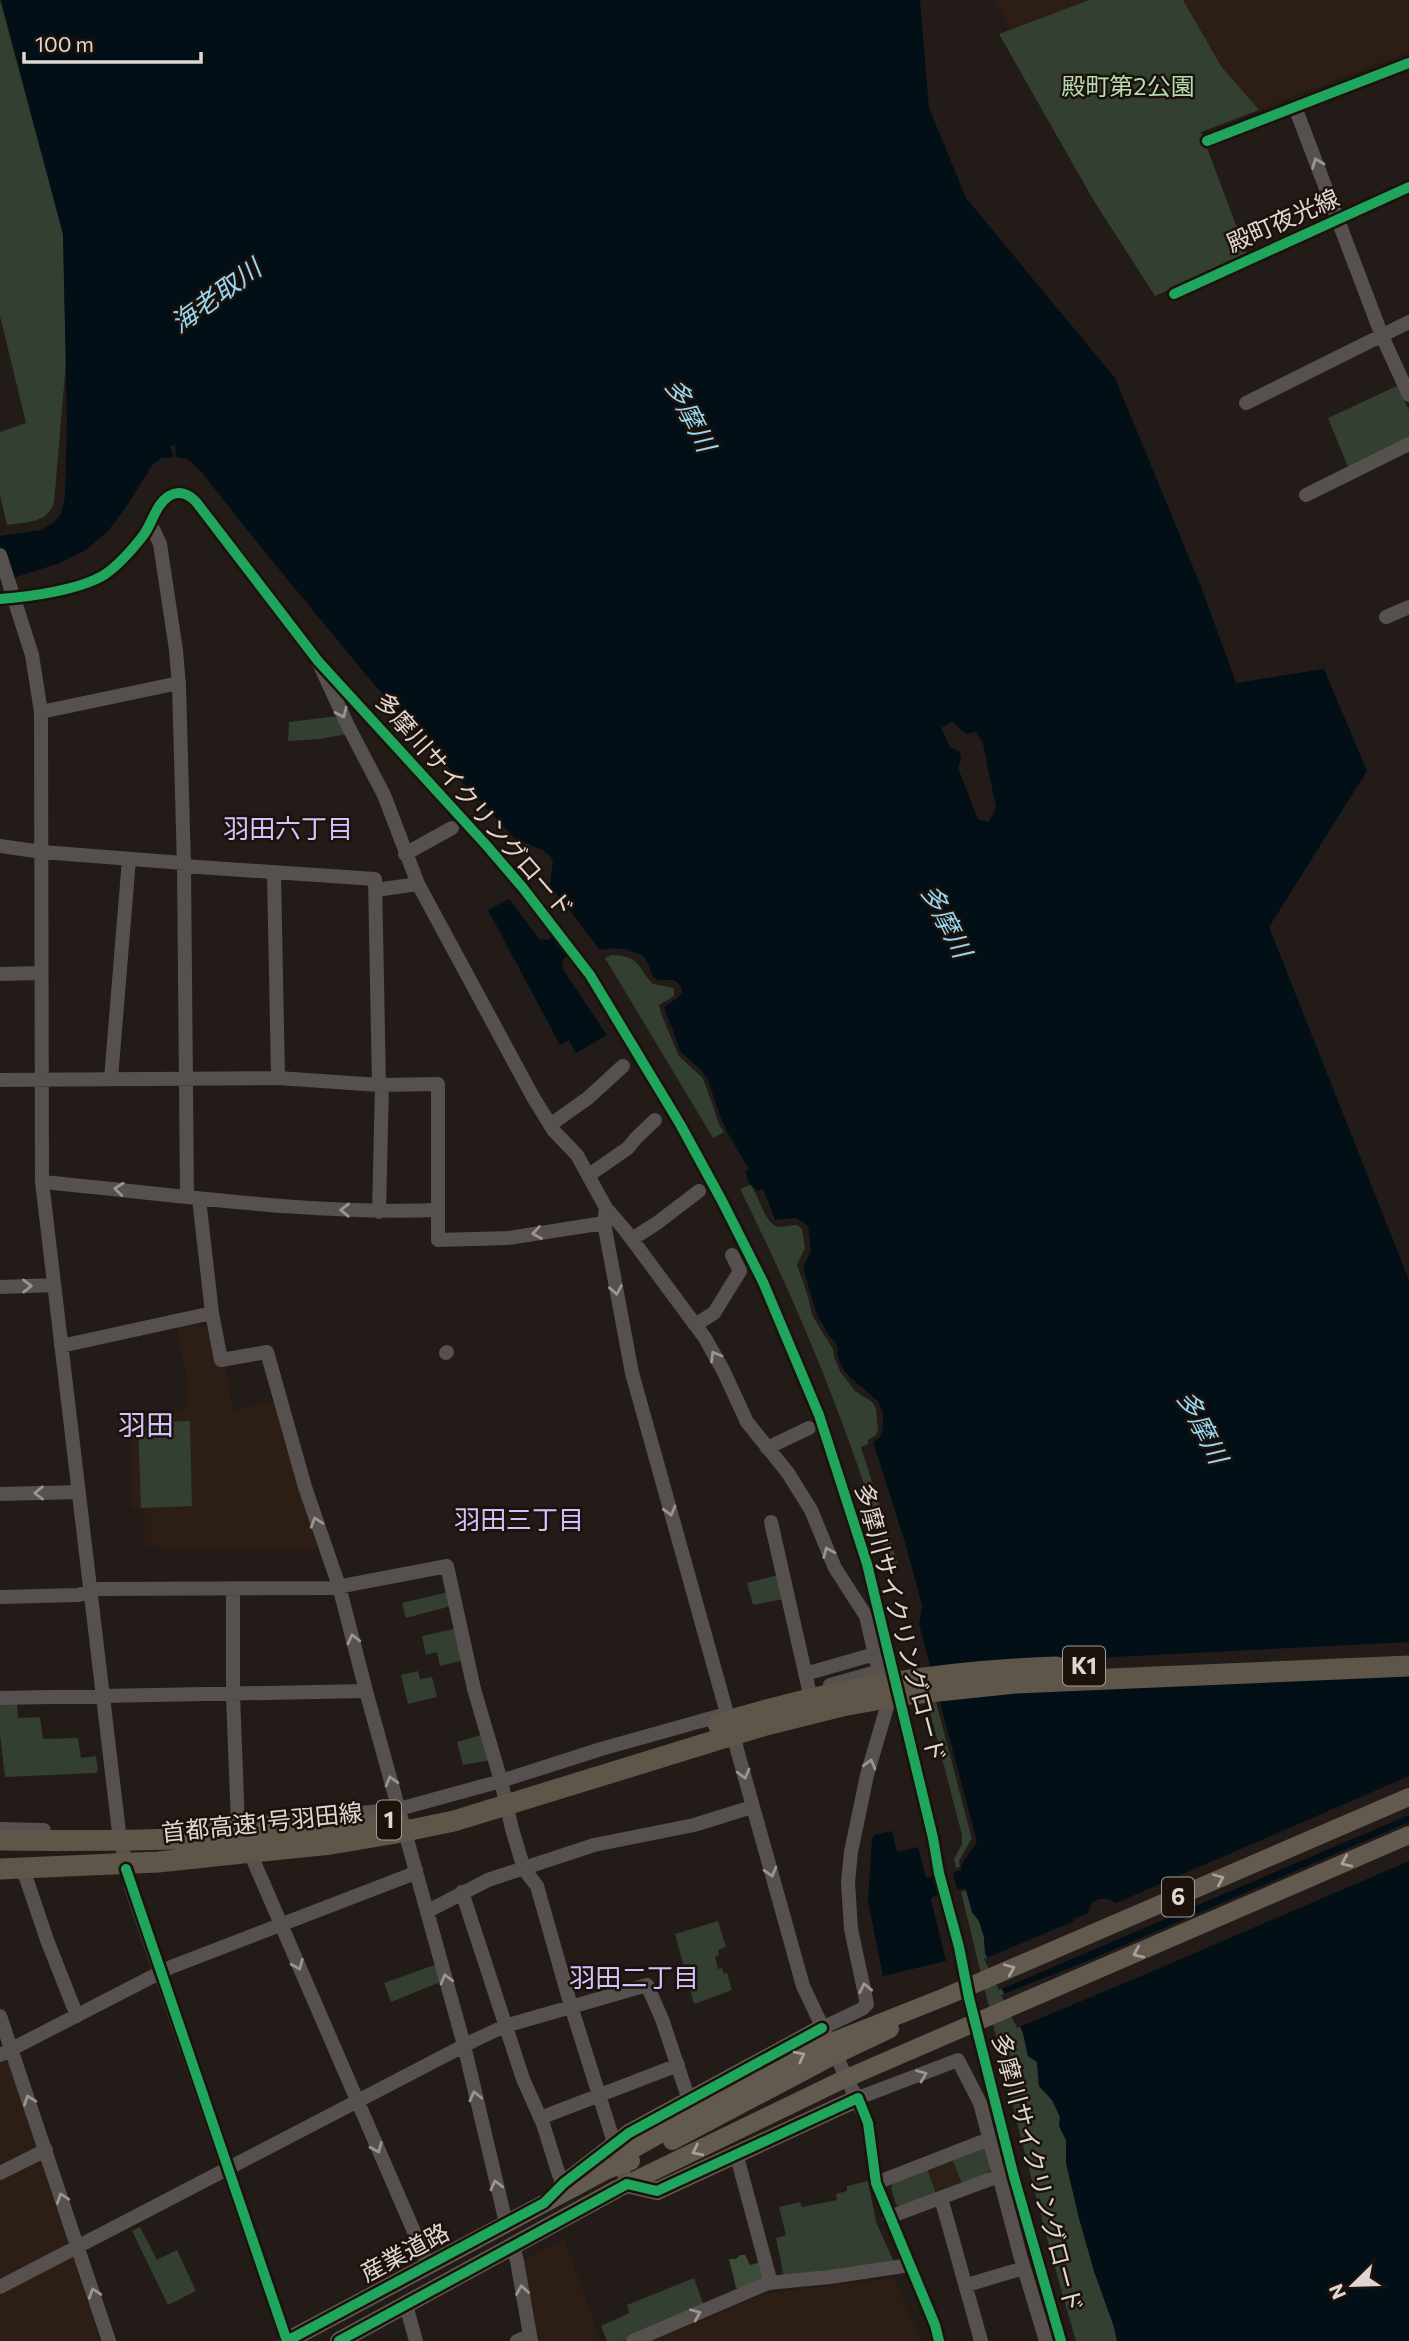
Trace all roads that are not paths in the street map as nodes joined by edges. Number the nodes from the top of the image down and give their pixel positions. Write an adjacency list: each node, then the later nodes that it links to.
1 (1409, 63): 2 (street)
2 (1295, 107): 3 (street); 5 (street, one-way to 2)
3 (1207, 141)
4 (1409, 187): 5 (street, 殿町夜光線)
5 (1337, 219): 6 (street, 殿町夜光線); 8 (street)
6 (1174, 294)
7 (1409, 322): 8 (street)
8 (1381, 336): 9 (street); 11 (street)
9 (1406, 379): 10 (street)
10 (1409, 395)
11 (1247, 403)
12 (1409, 444): 13 (street)
13 (1306, 495)
14 (149, 526): 16 (street); 19 (street); 24 (street, one-way to 24)
15 (0, 555): 16 (street)
16 (8, 596): 20 (street)
17 (1409, 607): 18 (street)
18 (1386, 617)
19 (178, 683): 20 (street); 26 (street)
20 (41, 712): 23 (street)
21 (452, 828): 24 (street)
22 (0, 846): 23 (street)
23 (42, 852): 25 (street); 30 (street)
24 (405, 855): 28 (street)
25 (129, 859): 26 (street); 35 (street)
26 (183, 865): 27 (street); 33 (street)
27 (274, 873): 29 (street); 34 (street)
28 (418, 884): 29 (street); 40 (street)
29 (376, 890): 38 (street)
30 (41, 973): 31 (street); 37 (street)
31 (0, 974)
32 (623, 1066): 40 (street)
33 (186, 1078): 34 (street); 35 (street); 44 (street)
34 (278, 1078): 38 (street)
35 (111, 1079): 37 (street)
36 (0, 1080): 37 (street)
37 (40, 1080): 42 (street)
38 (381, 1085): 45 (street); 46 (street)
39 (655, 1120): 41 (street)
40 (550, 1125): 41 (street)
41 (589, 1175): 47 (street)
42 (42, 1182): 44 (street, one-way to 42); 50 (street)
43 (699, 1191): 48 (street)
44 (193, 1198): 46 (street, one-way to 44); 52 (street)
45 (438, 1210): 46 (street); 47 (street, one-way to 45)
46 (379, 1212)
47 (605, 1216): 48 (street); 75 (street, one-way to 75)
48 (632, 1239): 53 (street)
49 (732, 1255): 53 (street)
50 (54, 1285): 51 (street, one-way to 50); 54 (street)
51 (0, 1287)
52 (212, 1313): 54 (street); 60 (street, one-way to 52)
53 (695, 1325): 56 (street, one-way to 53)
54 (61, 1346): 57 (street)
55 (809, 1428): 56 (street)
56 (767, 1448): 65 (street, one-way to 56)
57 (78, 1492): 58 (street, one-way to 58); 62 (street)
58 (0, 1494)
59 (771, 1522): 68 (street)
60 (339, 1586): 61 (street); 70 (street, one-way to 60); 78 (street)
61 (233, 1589): 62 (street); 71 (street)
62 (89, 1590): 63 (street); 72 (street)
63 (0, 1597)
64 (1409, 1651): 76 (highway, K1)
65 (875, 1654): 67 (street); 68 (street)
66 (1409, 1666): 76 (highway, K1)
67 (880, 1671): 69 (street); 74 (street)
68 (805, 1674): 69 (street)
69 (809, 1690): 75 (street)
70 (366, 1691): 71 (street); 81 (street, one-way to 70)
71 (233, 1695): 72 (street); 83 (street)
72 (102, 1696): 73 (street); 85 (street)
73 (0, 1698)
74 (887, 1705): 77 (street); 108 (street, one-way to 74)
75 (726, 1713): 77 (street); 78 (street)
76 (764, 1718): 89 (highway, 首都高速1号羽田線 / 1); 93 (highway, 首都高速1号羽田線 / 1)
77 (735, 1742): 80 (street, one-way to 80); 82 (street)
78 (501, 1781): 81 (street); 82 (street)
79 (1409, 1797): 121 (main road, 産業道路 / 6, one-way to 79)
80 (752, 1807): 96 (street); 108 (street, one-way to 108)
81 (399, 1809): 83 (street); 87 (street)
82 (508, 1810): 87 (street); 96 (street)
83 (238, 1825): 85 (street); 91 (street)
84 (0, 1829): 85 (street)
85 (118, 1832): 95 (street)
86 (1409, 1835): 127 (main road, 産業道路 / 6, one-way to 127)
87 (407, 1836): 91 (street); 97 (street)
88 (0, 1840): 89 (highway, 首都高速1号羽田線 / 1)
89 (86, 1841): 90 (highway)
90 (0, 1846)
91 (251, 1857): 95 (street); 102 (street)
92 (0, 1863): 93 (highway)
93 (87, 1866): 94 (highway, 首都高速1号羽田線 / 1)
94 (0, 1869)
95 (125, 1869): 98 (street); 103 (street)
96 (524, 1869): 100 (street); 104 (street)
97 (416, 1870): 101 (street); 102 (street)
98 (25, 1875): 99 (street); 106 (street)
99 (0, 1876)
100 (462, 1892): 101 (street); 107 (street)
101 (428, 1911): 109 (street, one-way to 101)
102 (280, 1924): 103 (street); 115 (street, one-way to 115)
103 (160, 1973): 106 (street); 122 (street)
104 (571, 2006): 107 (street); 111 (street); 112 (street)
105 (0, 2016): 110 (street)
106 (77, 2016): 110 (street)
107 (505, 2026): 109 (street); 116 (street)
108 (822, 2028): 113 (street); 114 (main road)
109 (464, 2045): 115 (street); 131 (street, one-way to 109)
110 (6, 2052): 119 (street, one-way to 110)
111 (678, 2065): 112 (street); 114 (street)
112 (597, 2094): 116 (street); 118 (street)
113 (858, 2098): 117 (street, one-way to 117); 120 (main road); 126 (street)
114 (689, 2100): 118 (main road)
115 (357, 2101): 122 (street); 134 (street, one-way to 134)
116 (540, 2118): 125 (street)
117 (989, 2138): 124 (street); 126 (street)
118 (614, 2143): 121 (street); 125 (main road)
119 (46, 2150): 123 (street); 132 (street, one-way to 119)
120 (736, 2153): 127 (main road); 137 (street)
121 (620, 2163): 127 (street); 129 (main road, 産業道路 / 6)
122 (228, 2168): 132 (street); 143 (street)
123 (0, 2173)
124 (999, 2176): 128 (street); 136 (street)
125 (564, 2182): 129 (main road)
126 (876, 2183): 130 (street)
127 (627, 2184): 133 (main road, 産業道路 / 6)
128 (941, 2198): 130 (street); 138 (street)
129 (544, 2203): 131 (main road, 産業道路 / 6)
130 (889, 2217): 135 (street)
131 (506, 2224): 134 (main road, 産業道路 / 6)
132 (78, 2245): 139 (street); 142 (street, one-way to 132)
133 (513, 2246): 140 (main road, 産業道路 / 6); 141 (street, one-way to 133)
134 (428, 2264): 143 (main road, 産業道路 / 6)
135 (910, 2265): 137 (street); 147 (street)
136 (1024, 2268): 138 (street); 149 (street)
137 (771, 2283): 146 (street, one-way to 137)
138 (967, 2285): 148 (street)
139 (0, 2287)
140 (406, 2305): 144 (main road, 産業道路 / 6); 145 (street)
141 (526, 2339)
142 (109, 2341)
143 (287, 2341)
144 (339, 2341)
145 (416, 2341)
146 (633, 2341)
147 (939, 2341)
148 (981, 2341)
149 (1046, 2341)

